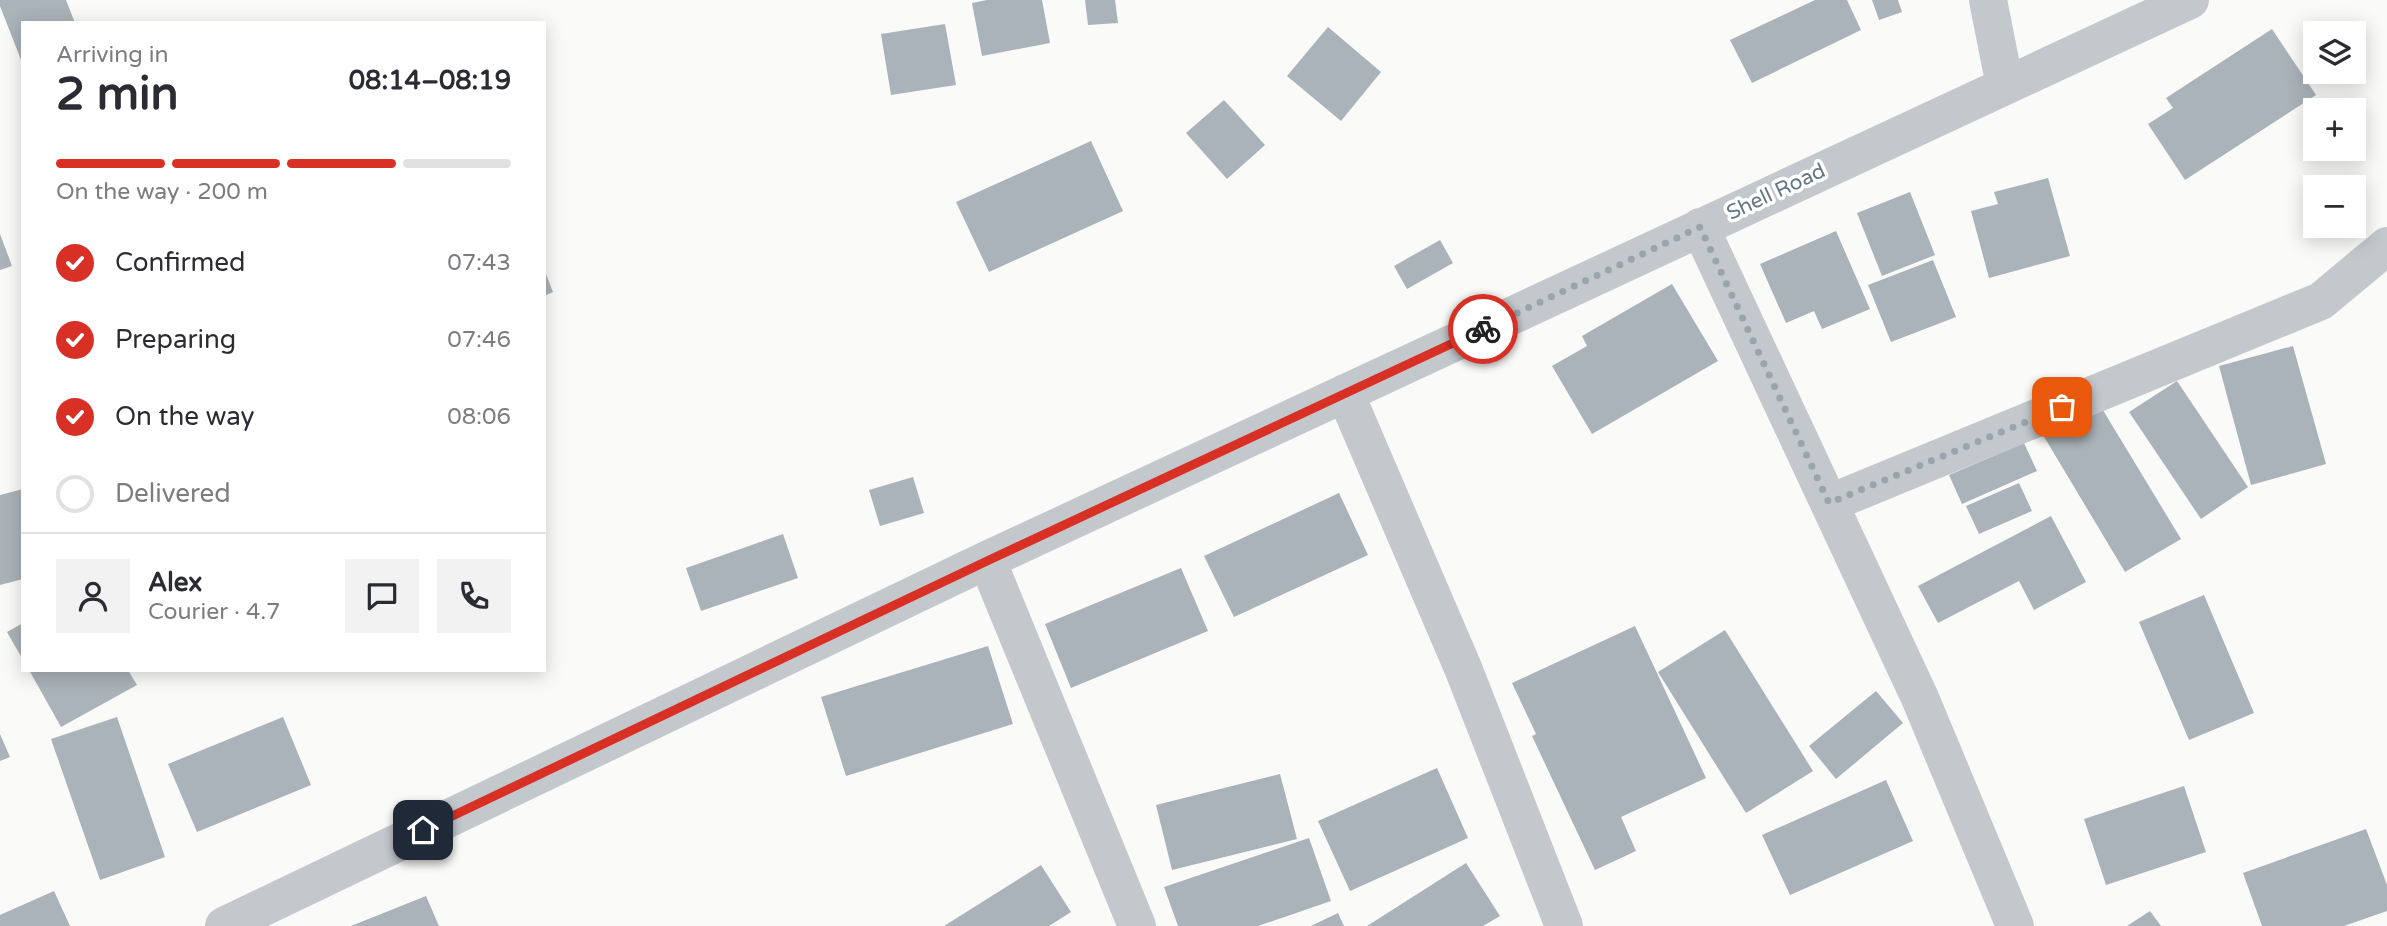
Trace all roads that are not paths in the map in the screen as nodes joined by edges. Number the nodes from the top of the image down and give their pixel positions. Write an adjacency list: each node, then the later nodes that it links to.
1 (1988, 0): 3 (street)
2 (2190, 0): 3 (street, Shell Road)
3 (2005, 86): 4 (street, Shell Road)
4 (1700, 227): 6 (street, Shell Road); 7 (street)
5 (2387, 246): 7 (street)
6 (1345, 393): 8 (street, Shell Road); 11 (street)
7 (1829, 503): 12 (street)
8 (987, 561): 9 (street, Shell Road); 10 (street)
9 (224, 926)
10 (1137, 926)
11 (1564, 926)
12 (2014, 926)

